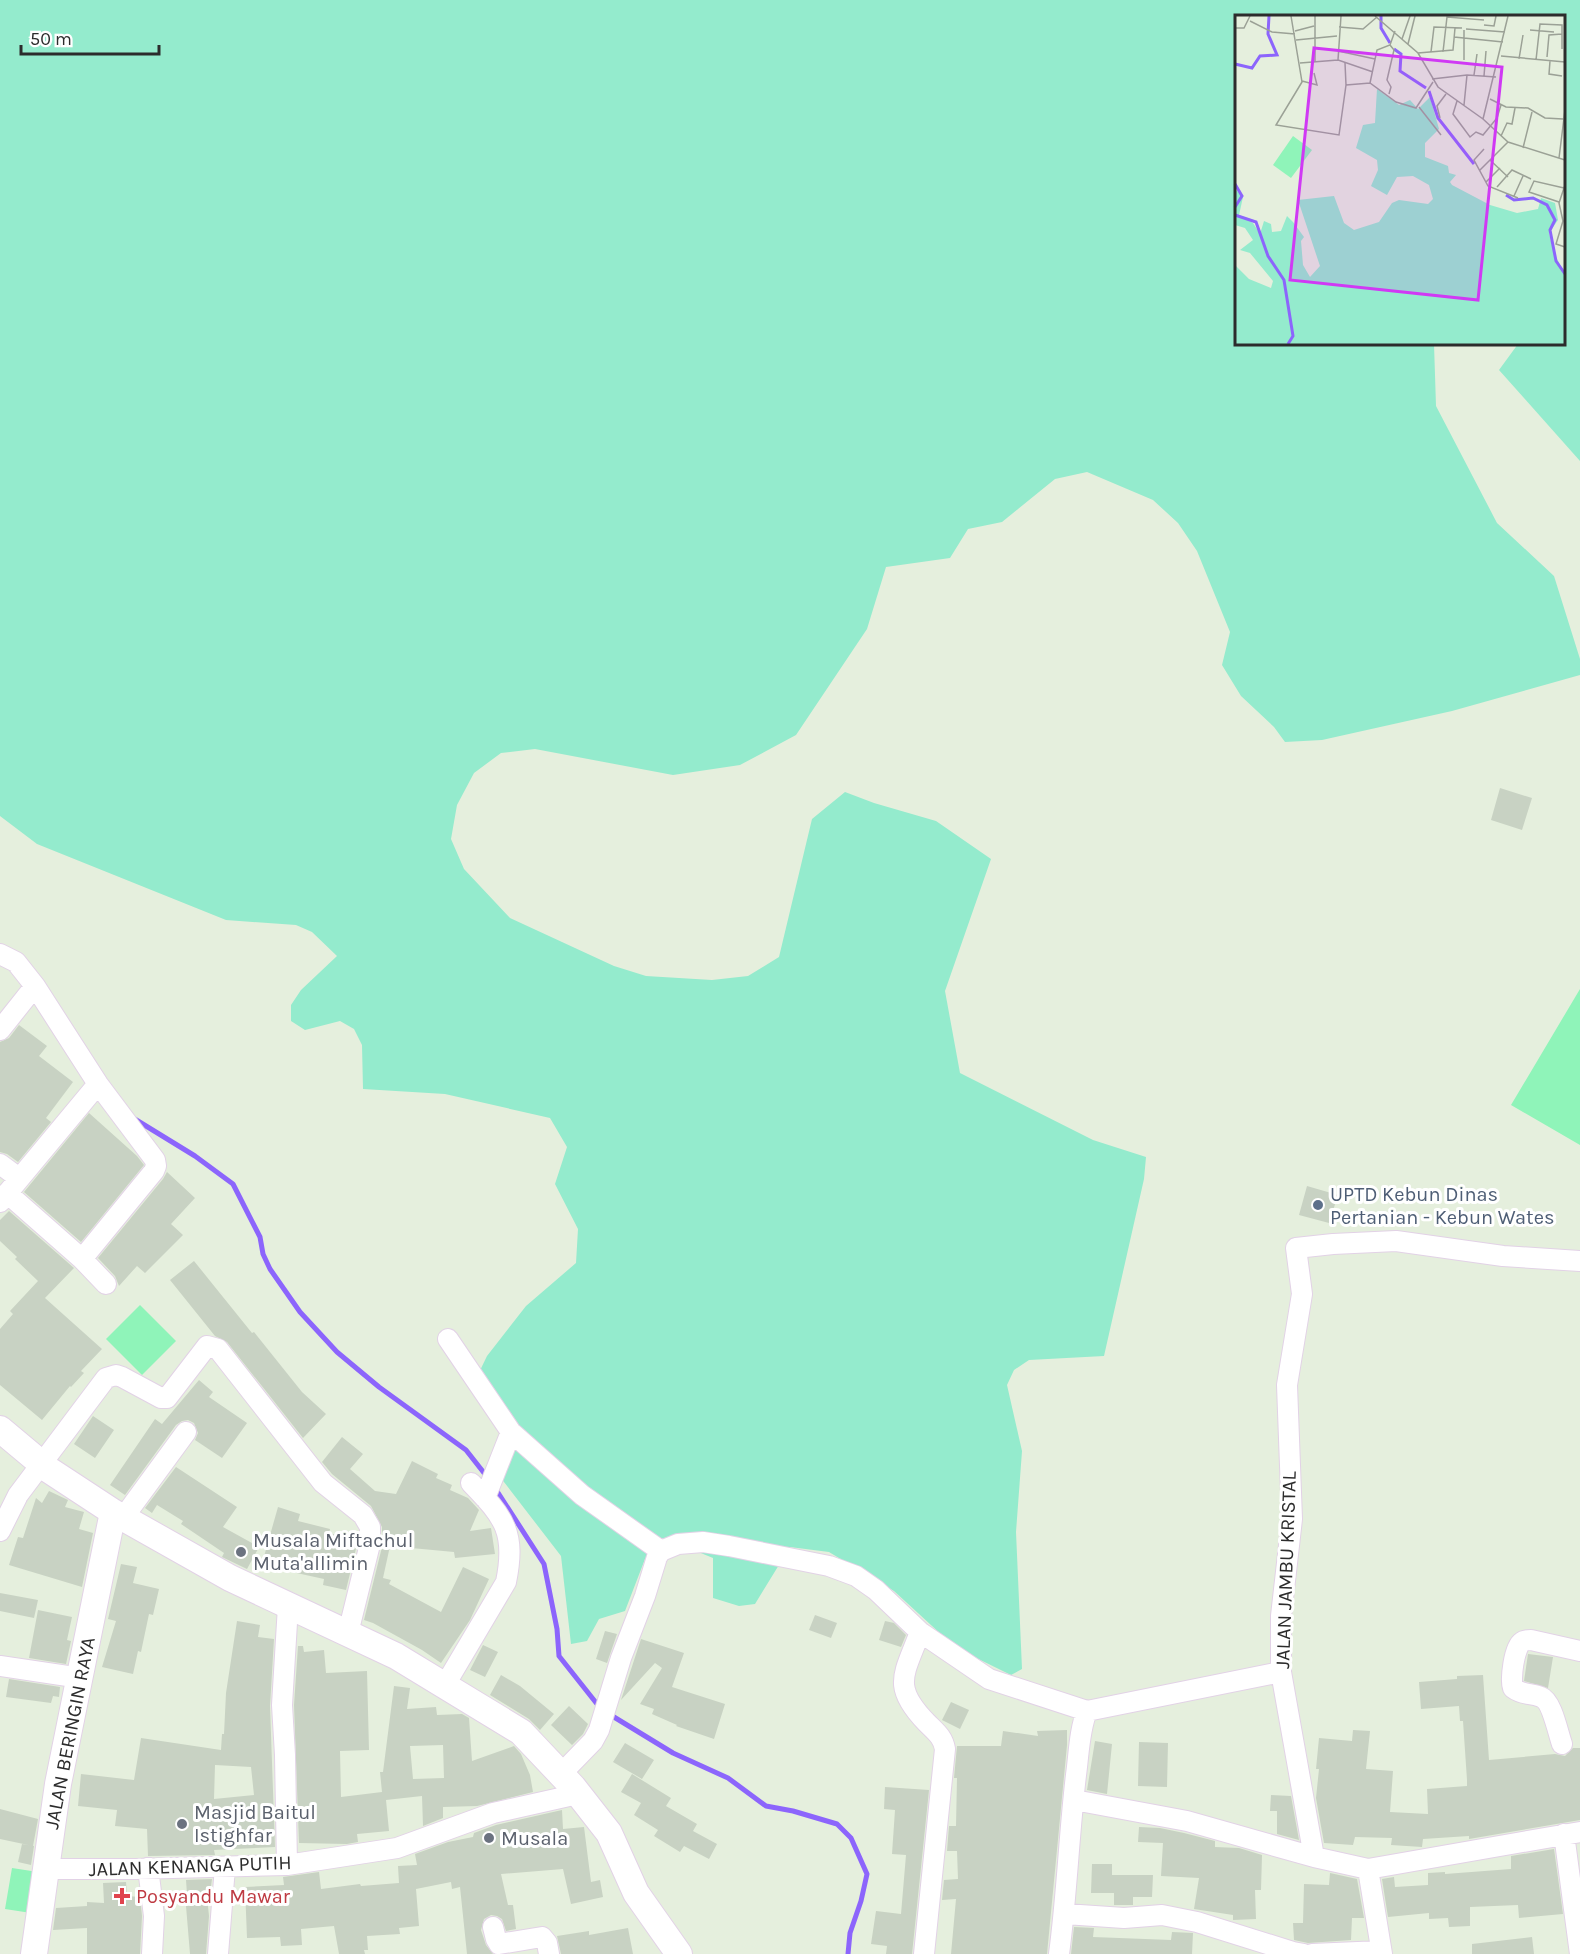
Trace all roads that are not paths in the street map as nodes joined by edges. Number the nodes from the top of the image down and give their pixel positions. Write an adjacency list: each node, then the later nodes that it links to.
1 (0, 954): 2 (street)
2 (35, 986): 3 (street); 4 (street)
3 (0, 1030)
4 (98, 1084): 6 (street); 7 (street)
5 (0, 1164): 6 (street)
6 (9, 1191): 7 (street)
7 (82, 1259): 9 (street)
8 (1580, 1261): 23 (street, JALAN JAMBU KRISTAL)
9 (106, 1284)
10 (448, 1339): 13 (street)
11 (0, 1429): 14 (street)
12 (186, 1432): 15 (street)
13 (511, 1432): 17 (street); 25 (street)
14 (41, 1463): 15 (street); 16 (street); 20 (street)
15 (118, 1515): 18 (street); 24 (street, JALAN BERINGIN RAYA)
16 (0, 1531)
17 (661, 1551): 19 (street); 28 (street)
18 (288, 1606): 20 (street); 33 (street)
19 (920, 1632): 26 (street); 46 (street)
20 (348, 1633): 25 (street)
21 (1580, 1651): 27 (street)
22 (0, 1666): 24 (street)
23 (1281, 1672): 26 (street); 32 (street, JALAN JAMBU KRISTAL)
24 (81, 1678): 36 (street, JALAN BERINGIN RAYA)
25 (445, 1685): 28 (street)
26 (1087, 1711): 30 (street)
27 (1562, 1744)
28 (561, 1774): 29 (street)
29 (578, 1794): 33 (street, JALAN KENANGA PUTIH); 45 (street)
30 (1074, 1800): 32 (street); 38 (street)
31 (1572, 1833): 37 (street); 50 (street)
32 (1314, 1857): 37 (street)
33 (287, 1865): 34 (street, JALAN KENANGA PUTIH)
34 (225, 1867): 35 (street, JALAN KENANGA PUTIH); 43 (street)
35 (148, 1868): 36 (street, JALAN KENANGA PUTIH); 42 (street)
36 (45, 1869): 41 (street, JALAN BERINGIN RAYA)
37 (1368, 1869): 40 (street)
38 (1065, 1914): 47 (street); 48 (street)
39 (493, 1927): 44 (street)
40 (1382, 1952): 49 (street)
41 (34, 1954)
42 (152, 1954)
43 (218, 1954)
44 (549, 1954)
45 (679, 1954)
46 (924, 1954)
47 (1059, 1954)
48 (1304, 1954)
49 (1312, 1954)
50 (1580, 1954)

